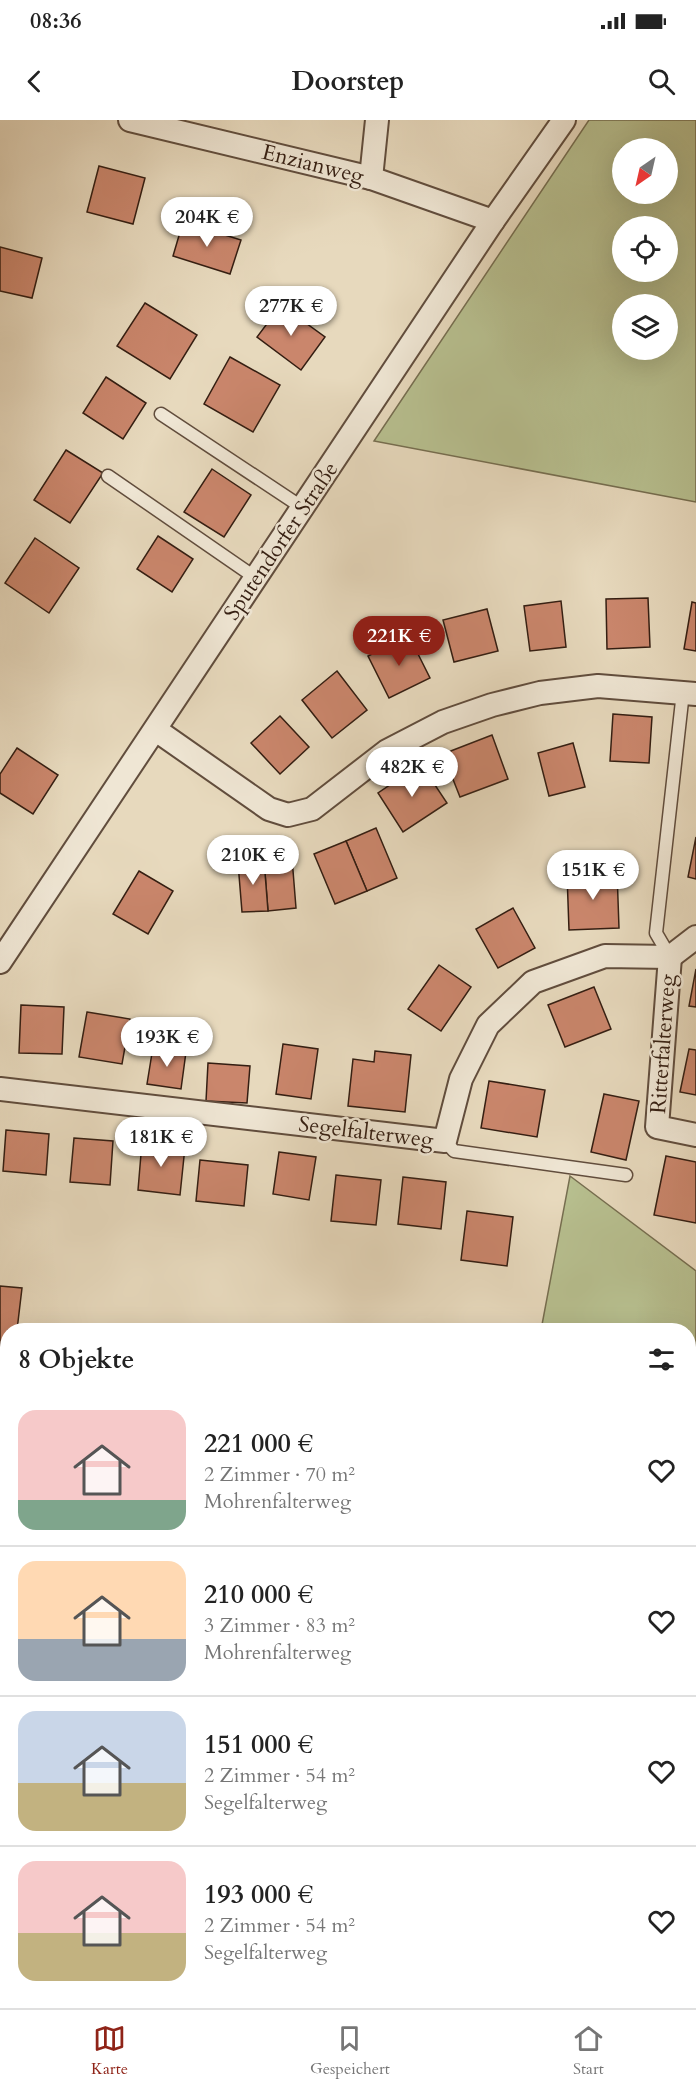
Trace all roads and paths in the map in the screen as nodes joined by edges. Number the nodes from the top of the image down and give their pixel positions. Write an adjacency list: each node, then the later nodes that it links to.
1 (130, 120): 4 (street, Enzianweg)
2 (377, 120): 4 (street)
3 (564, 120): 5 (street, Sputendorfer Straße)
4 (371, 178): 5 (street, Enzianweg)
5 (493, 221): 8 (street, Sputendorfer Straße)
6 (161, 414): 8 (lane)
7 (108, 476): 9 (lane)
8 (303, 508): 9 (street, Sputendorfer Straße)
9 (256, 578): 11 (street, Sputendorfer Straße)
10 (689, 693): 11 (street); 13 (lane)
11 (156, 729): 14 (street, Sputendorfer Straße)
12 (696, 937): 13 (street)
13 (670, 957): 16 (street, Ritterfalterweg); 17 (street, Segelfalterweg)
14 (0, 962)
15 (0, 1089): 17 (street, Segelfalterweg)
16 (696, 1135)
17 (445, 1141): 18 (lane)
18 (626, 1175)

